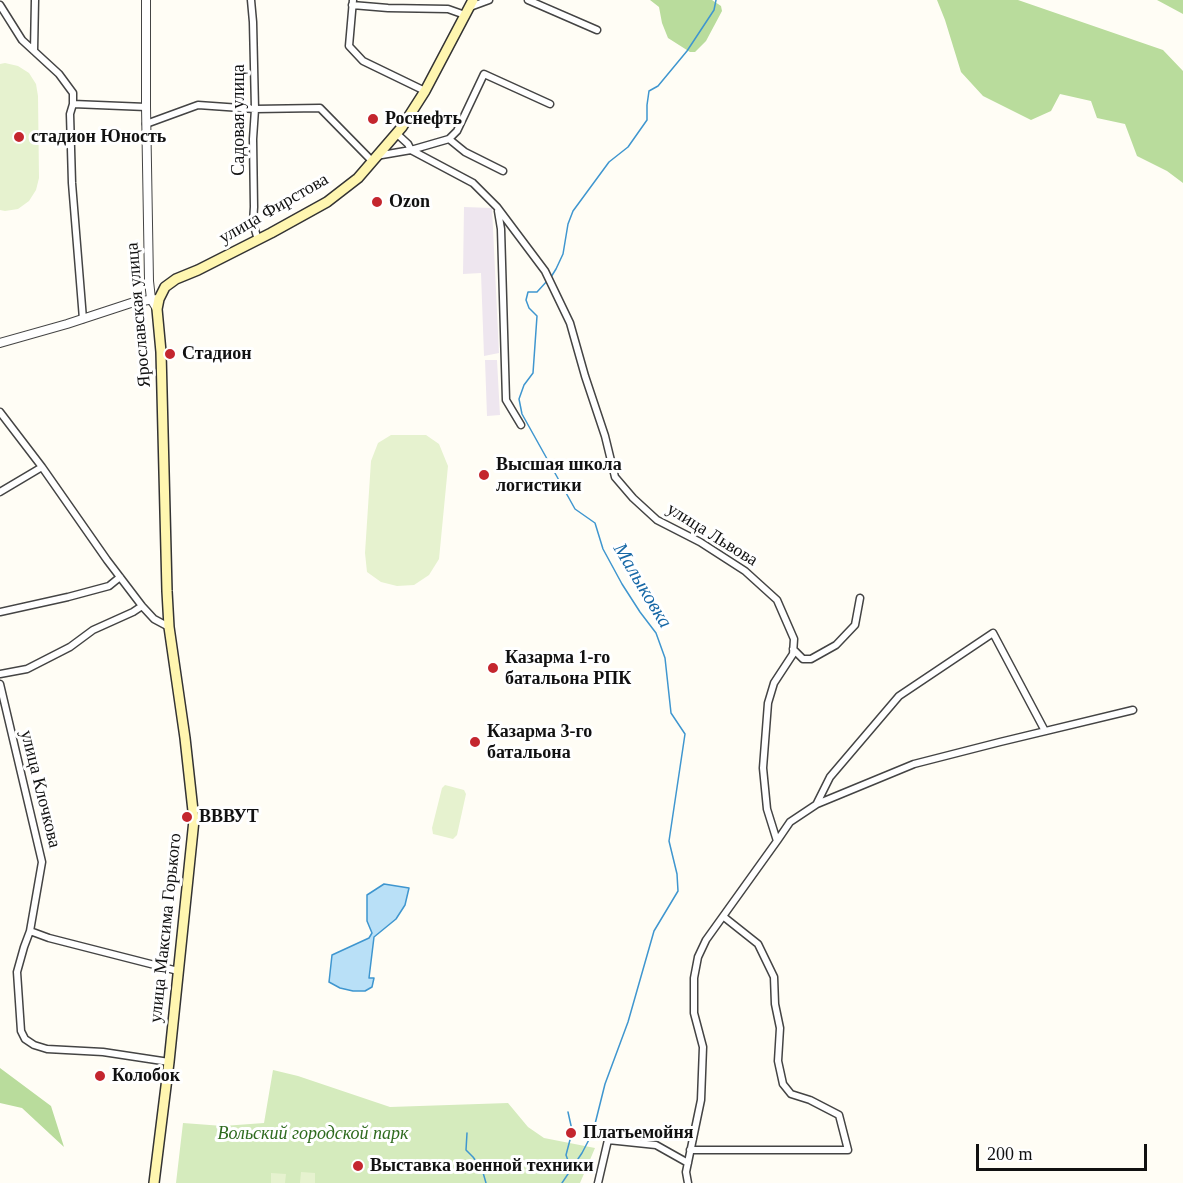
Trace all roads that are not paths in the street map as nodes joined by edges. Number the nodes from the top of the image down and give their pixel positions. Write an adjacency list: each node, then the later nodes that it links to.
1 (35, 0): 10 (street)
2 (146, 0): 14 (street, Ярославская улица)
3 (251, 0): 15 (street, Садовая улица)
4 (489, 0): 8 (street)
5 (528, 0): 9 (street)
6 (352, 2): 8 (street); 11 (street)
7 (0, 5): 10 (street)
8 (469, 7): 11 (main road, улица Фирстова)
9 (597, 30)
10 (34, 51): 12 (street)
11 (425, 91): 17 (main road, улица Фирстова)
12 (74, 104): 14 (street); 25 (street)
13 (550, 104): 18 (street)
14 (146, 107): 16 (street, Ярославская улица)
15 (255, 109): 16 (street); 20 (street); 23 (street, Садовая улица)
16 (146, 124): 24 (street, Ярославская улица)
17 (396, 133): 19 (street); 20 (main road, улица Фирстова)
18 (449, 139): 19 (street); 21 (street)
19 (411, 150): 20 (street); 22 (street, улица Львова)
20 (374, 158): 23 (main road, улица Фирстова)
21 (502, 171)
22 (497, 207): 28 (street); 36 (street, улица Львова)
23 (258, 240): 24 (main road, улица Фирстова)
24 (155, 299): 25 (street); 35 (main road, Ярославская улица)
25 (82, 319): 26 (street)
26 (0, 343)
27 (0, 412): 29 (street)
28 (520, 425)
29 (42, 467): 30 (street); 31 (street)
30 (0, 492)
31 (120, 577): 33 (street); 34 (street)
32 (860, 598): 36 (street)
33 (142, 606): 35 (street); 37 (street)
34 (0, 612)
35 (169, 627): 45 (main road, улица Максима Горького)
36 (793, 649): 42 (street)
37 (0, 674)
38 (0, 684): 44 (street, улица Клочкова)
39 (1133, 710): 40 (street)
40 (1045, 731): 41 (street); 41 (street)
41 (817, 804): 42 (street)
42 (777, 841): 43 (street)
43 (724, 917): 47 (street); 47 (street)
44 (30, 931): 45 (street); 46 (street, улица Клочкова)
45 (178, 972): 46 (main road, улица Максима Горького)
46 (169, 1062): 49 (main road, улица Максима Горького)
47 (690, 1150): 48 (street)
48 (688, 1163): 50 (street); 51 (street)
49 (154, 1183)
50 (598, 1183)
51 (688, 1183)

